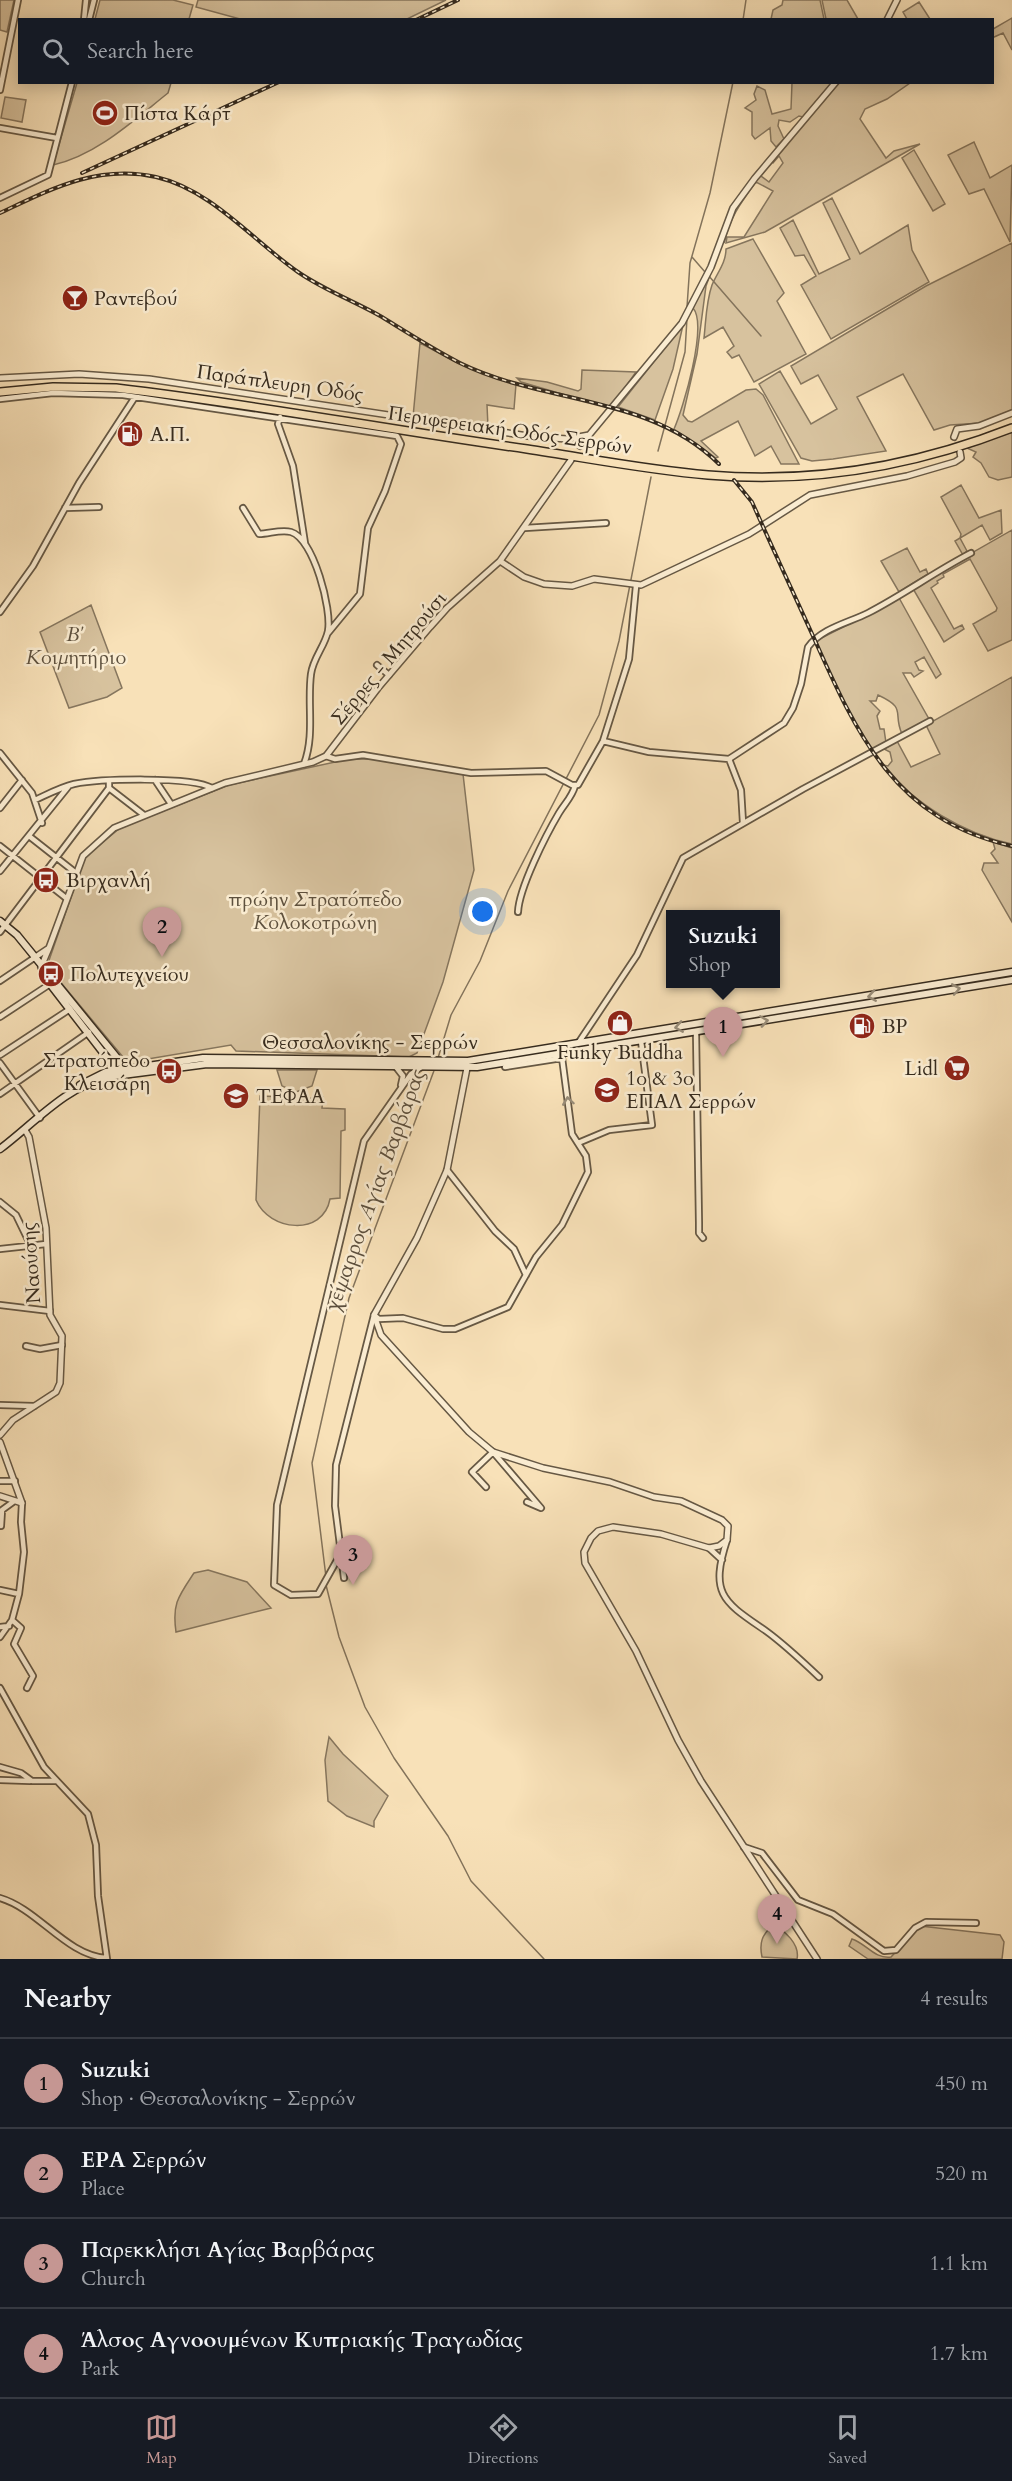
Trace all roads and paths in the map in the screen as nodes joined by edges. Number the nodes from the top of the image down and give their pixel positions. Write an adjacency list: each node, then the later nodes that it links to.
1 (18, 0): 10 (street)
2 (86, 0): 5 (street)
3 (94, 0): 6 (street)
4 (897, 0): 7 (street)
5 (86, 18)
6 (87, 18)
7 (888, 18)
8 (71, 84): 12 (street)
9 (834, 84): 21 (street)
10 (0, 90)
11 (0, 128): 12 (street)
12 (57, 138): 13 (street)
13 (0, 198)
14 (0, 378): 21 (street, Παράπλευρη Οδός)
15 (0, 392): 20 (main road, Περιφερειακή Οδός Σερρών)
16 (135, 397): 17 (street); 19 (street); 27 (street)
17 (0, 399)
18 (1012, 412): 22 (street)
19 (280, 417): 31 (street); 36 (street)
20 (1012, 428)
21 (589, 435): 23 (street)
22 (954, 437)
23 (580, 446)
24 (960, 452): 34 (street)
25 (571, 460): 30 (street, Σέρρες - Μητρούσι)
26 (99, 507): 27 (street)
27 (65, 508): 35 (street)
28 (243, 508): 31 (street)
29 (606, 523): 30 (street)
30 (525, 528): 33 (street, Σέρρες - Μητρούσι)
31 (305, 544): 36 (street)
32 (971, 553): 43 (street)
33 (500, 561): 34 (street); 38 (street, Σέρρες - Μητρούσι)
34 (634, 586): 40 (street)
35 (0, 612)
36 (328, 633): 44 (street)
37 (377, 665): 38 (street)
38 (389, 675): 42 (street, Σέρρες - Μητρούσι)
39 (930, 721): 58 (street)
40 (603, 741): 43 (street); 50 (street)
41 (0, 753): 45 (street)
42 (326, 756): 44 (street); 50 (street)
43 (729, 759): 58 (street)
44 (304, 764): 51 (street)
45 (22, 780): 53 (street); 55 (street)
46 (155, 780): 47 (street); 49 (street); 54 (street)
47 (195, 782): 51 (street); 52 (street)
48 (70, 785): 49 (street); 53 (street); 57 (street)
49 (109, 785): 56 (street); 62 (street)
50 (574, 785): 67 (street)
51 (212, 788): 52 (street)
52 (197, 794): 54 (street)
53 (35, 800): 57 (street)
54 (171, 804): 56 (street)
55 (0, 808)
56 (144, 815): 64 (street)
57 (42, 823): 59 (street)
58 (742, 823): 82 (street)
59 (29, 836): 61 (street); 62 (street)
60 (0, 846): 61 (street)
61 (12, 855): 63 (street); 65 (street)
62 (57, 858): 64 (street); 65 (street)
63 (0, 871)
64 (76, 873): 66 (street)
65 (42, 879): 66 (street); 68 (street)
66 (66, 898): 70 (street)
67 (518, 912)
68 (3, 923): 69 (street); 71 (main road)
69 (0, 932)
70 (49, 948): 71 (street); 72 (street)
71 (34, 958): 72 (main road); 75 (street)
72 (43, 969): 76 (main road); 86 (main road)
73 (1012, 972): 82 (main road, Θεσσαλονίκης - Σερρών, one-way to 82)
74 (1012, 980): 80 (main road, Θεσσαλονίκης - Σερρών, one-way to 74)
75 (0, 981)
76 (50, 984): 77 (main road); 78 (street)
77 (70, 1009): 79 (main road); 85 (street)
78 (0, 1017)
79 (89, 1032): 84 (main road); 96 (street)
80 (696, 1032): 81 (main road, Θεσσαλονίκης - Σερρών); 106 (street)
81 (641, 1041): 83 (main road, Θεσσαλονίκης - Σερρών); 102 (street)
82 (578, 1045): 83 (main road, Θεσσαλονίκης - Σερρών)
83 (561, 1053): 87 (main road, Θεσσαλονίκης - Σερρών); 102 (street, one-way to 83)
84 (107, 1054): 94 (main road); 95 (main road)
85 (0, 1055)
86 (116, 1057): 90 (main road); 94 (main road)
87 (504, 1062): 89 (main road, Θεσσαλονίκης - Σερρών); 93 (main road, Θεσσαλονίκης - Σερρών)
88 (0, 1063): 96 (street)
89 (454, 1065): 91 (main road, Θεσσαλονίκης - Σερρών); 93 (main road, Θεσσαλονίκης - Σερρών)
90 (139, 1066): 91 (main road, Θεσσαλονίκης - Σερρών); 94 (main road, Θεσσαλονίκης - Σερρών)
91 (422, 1066): 92 (main road, Θεσσαλονίκης - Σερρών); 97 (street)
92 (396, 1067): 94 (main road, Θεσσαλονίκης - Σερρών); 97 (street)
93 (467, 1068): 104 (street)
94 (121, 1072): 95 (main road); 99 (main road)
95 (98, 1074): 99 (main road)
96 (14, 1084): 98 (street); 100 (street)
97 (399, 1090): 131 (street)
98 (0, 1094)
99 (69, 1096): 100 (main road)
100 (40, 1118): 101 (main road)
101 (25, 1130): 103 (main road); 107 (street, Ναούσης)
102 (578, 1143): 110 (street)
103 (0, 1149)
104 (447, 1170): 110 (street); 113 (street)
105 (0, 1202): 108 (street)
106 (703, 1238)
107 (46, 1244): 108 (street); 112 (street, Ναούσης)
108 (31, 1246): 109 (street)
109 (0, 1249)
110 (526, 1275): 113 (street)
111 (0, 1305): 112 (street)
112 (50, 1311): 115 (street, Ναούσης)
113 (374, 1315): 120 (street); 131 (street)
114 (33, 1340): 115 (street)
115 (62, 1345): 117 (street, Ναούσης)
116 (0, 1405): 117 (street)
117 (34, 1406): 118 (street, Ναούσης)
118 (0, 1435)
119 (0, 1442): 122 (street)
120 (494, 1452): 123 (street); 126 (street); 129 (street)
121 (0, 1481): 122 (street)
122 (15, 1481): 127 (street)
123 (486, 1487)
124 (0, 1496): 125 (street)
125 (13, 1502): 127 (street); 128 (street)
126 (527, 1502)
127 (22, 1503): 135 (street)
128 (1, 1526)
129 (727, 1540): 130 (street); 132 (street)
130 (709, 1548): 132 (street); 147 (street)
131 (342, 1553): 133 (street)
132 (722, 1560): 140 (street)
133 (344, 1578)
134 (0, 1590): 135 (street)
135 (19, 1594): 136 (street)
136 (12, 1620): 137 (street); 142 (street)
137 (9, 1626): 138 (street); 139 (street)
138 (0, 1627)
139 (0, 1637)
140 (819, 1677)
141 (0, 1688): 146 (street)
142 (27, 1688)
143 (0, 1767): 145 (street)
144 (0, 1780): 145 (street)
145 (32, 1781): 146 (street)
146 (56, 1781): 150 (street)
147 (744, 1847): 149 (street); 151 (street)
148 (0, 1898): 150 (street)
149 (976, 1923)
150 (106, 1959)
151 (817, 1959)

